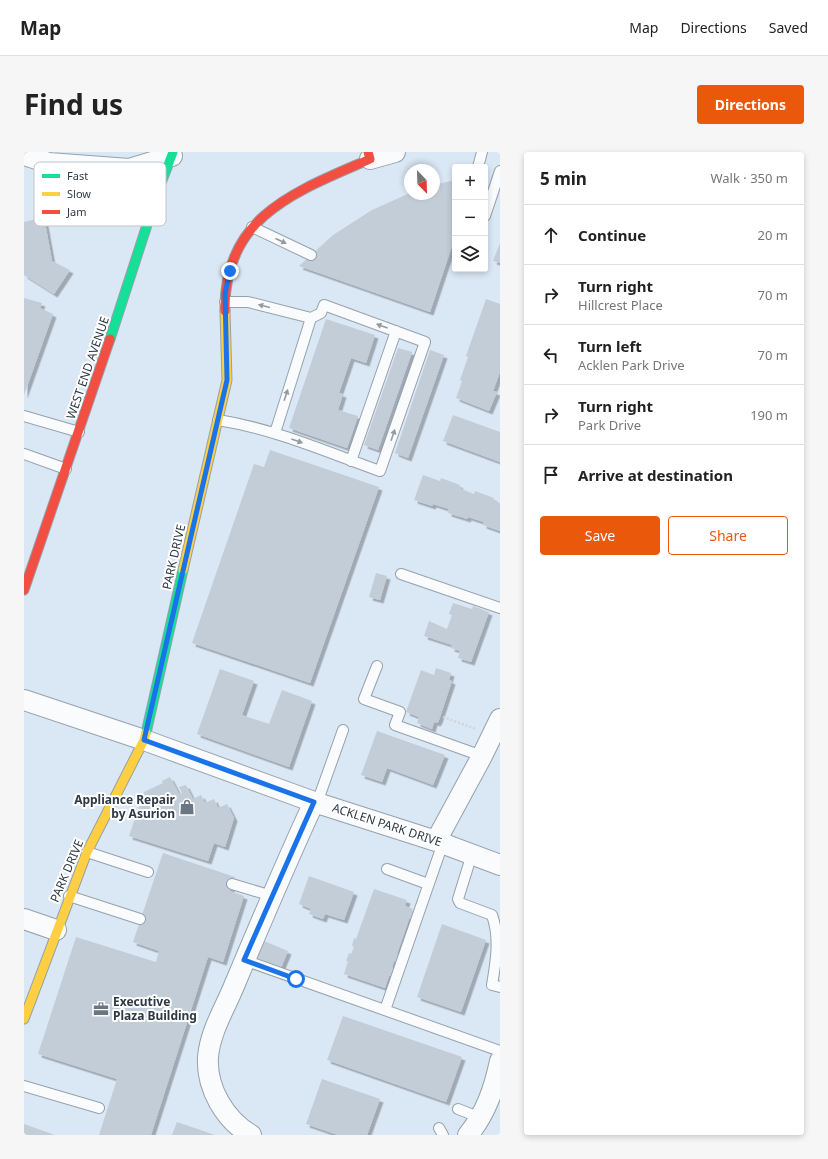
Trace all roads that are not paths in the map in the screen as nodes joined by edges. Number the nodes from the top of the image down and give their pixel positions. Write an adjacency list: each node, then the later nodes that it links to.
1 (395, 152): 5 (street)
2 (482, 152): 8 (lane)
3 (177, 153): 7 (street); 10 (street, WEST END AVENUE)
4 (24, 155): 6 (street)
5 (369, 156): 13 (street, PARK DRIVE)
6 (46, 162)
7 (148, 162)
8 (479, 164)
9 (500, 171): 11 (lane)
10 (166, 174)
11 (488, 207)
12 (147, 226): 20 (street, WEST END AVENUE)
13 (252, 227): 14 (lane, one-way to 14); 15 (street, PARK DRIVE)
14 (311, 255)
15 (225, 302): 16 (lane, one-way to 15); 19 (street, PARK DRIVE)
16 (311, 318): 17 (lane, one-way to 16); 21 (lane, one-way to 16)
17 (396, 331): 23 (lane); 23 (lane, one-way to 17)
18 (24, 416): 20 (lane)
19 (218, 420): 21 (lane); 32 (street, PARK DRIVE)
20 (79, 432): 24 (street, WEST END AVENUE)
21 (275, 432): 23 (lane, one-way to 23)
22 (24, 454): 24 (lane)
23 (351, 461)
24 (66, 469): 26 (street, WEST END AVENUE)
25 (401, 574): 27 (lane)
26 (24, 590)
27 (500, 608)
28 (377, 666): 33 (lane)
29 (24, 700): 32 (street, ACKLEN PARK DRIVE)
30 (497, 727): 33 (street)
31 (343, 730): 34 (lane)
32 (144, 740): 34 (street, ACKLEN PARK DRIVE); 36 (street, PARK DRIVE)
33 (482, 756): 35 (street)
34 (315, 802): 35 (street, ACKLEN PARK DRIVE); 44 (street)
35 (439, 842): 37 (street, ACKLEN PARK DRIVE); 42 (lane)
36 (87, 852): 40 (lane); 43 (street, PARK DRIVE)
37 (472, 854): 38 (street, ACKLEN PARK DRIVE); 49 (lane)
38 (500, 865)
39 (387, 870): 42 (lane)
40 (148, 872)
41 (232, 884): 44 (lane)
42 (428, 884): 50 (lane)
43 (69, 896): 46 (lane); 47 (street, PARK DRIVE)
44 (272, 896): 48 (street)
45 (24, 919): 47 (street)
46 (140, 919)
47 (56, 930): 51 (street, PARK DRIVE)
48 (244, 960): 50 (lane); 58 (street)
49 (500, 987)
50 (385, 1010): 52 (lane)
51 (24, 1019)
52 (500, 1051)
53 (500, 1061): 57 (street)
54 (24, 1086): 55 (lane)
55 (99, 1108)
56 (458, 1109): 57 (lane)
57 (481, 1118): 59 (street)
58 (251, 1135)
59 (468, 1135)

